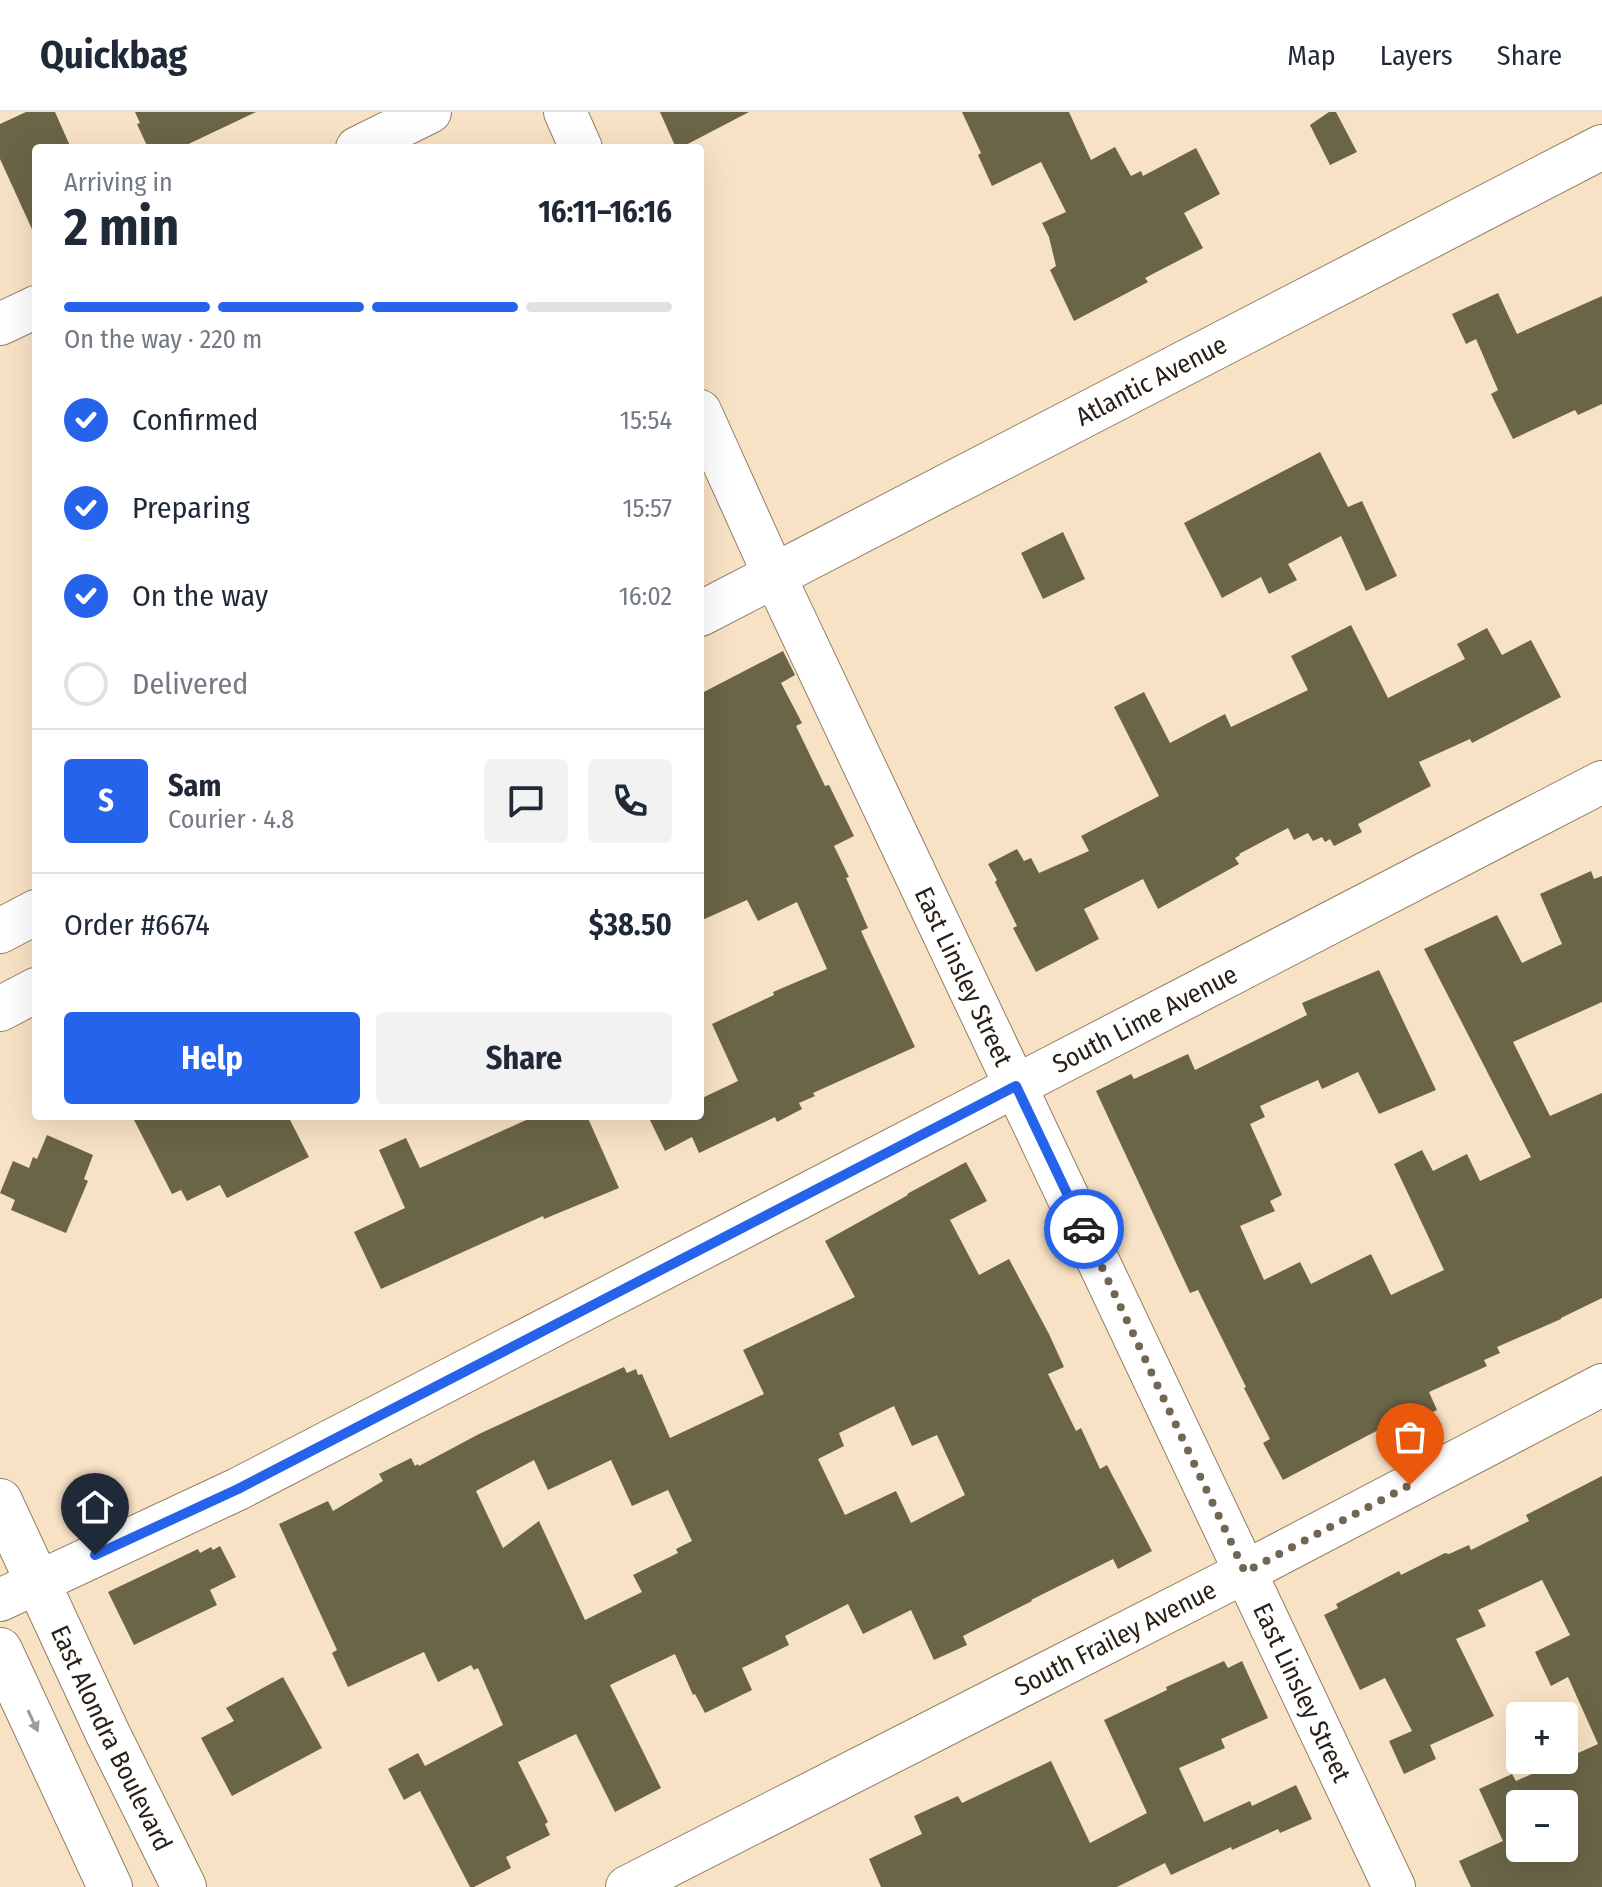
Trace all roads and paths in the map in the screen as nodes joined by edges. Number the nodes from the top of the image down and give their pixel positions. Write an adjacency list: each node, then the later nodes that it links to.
1 (430, 112): 3 (street)
2 (565, 112): 4 (street)
3 (365, 144)
4 (579, 144)
5 (1602, 147): 9 (main road, Atlantic Avenue)
6 (32, 309): 7 (street)
7 (0, 324)
8 (704, 420): 9 (street, East Linsley Street)
9 (774, 575): 10 (main road, Atlantic Avenue); 16 (street, East Linsley Street)
10 (704, 612)
11 (1602, 782): 16 (street, South Lime Avenue)
12 (32, 914): 13 (main road)
13 (0, 931)
14 (32, 992): 15 (main road)
15 (0, 1009)
16 (1016, 1086): 19 (street, East Linsley Street); 20 (street, South Lime Avenue)
17 (1602, 1385): 19 (street, South Frailey Avenue)
18 (0, 1501): 20 (main road, East Alondra Boulevard)
19 (1245, 1572): 24 (street, South Frailey Avenue); 25 (street, East Linsley Street)
20 (19, 1590): 23 (main road, East Alondra Boulevard)
21 (0, 1650): 22 (main road, one-way to 22)
22 (110, 1887)
23 (184, 1887)
24 (627, 1887)
25 (1394, 1887)

